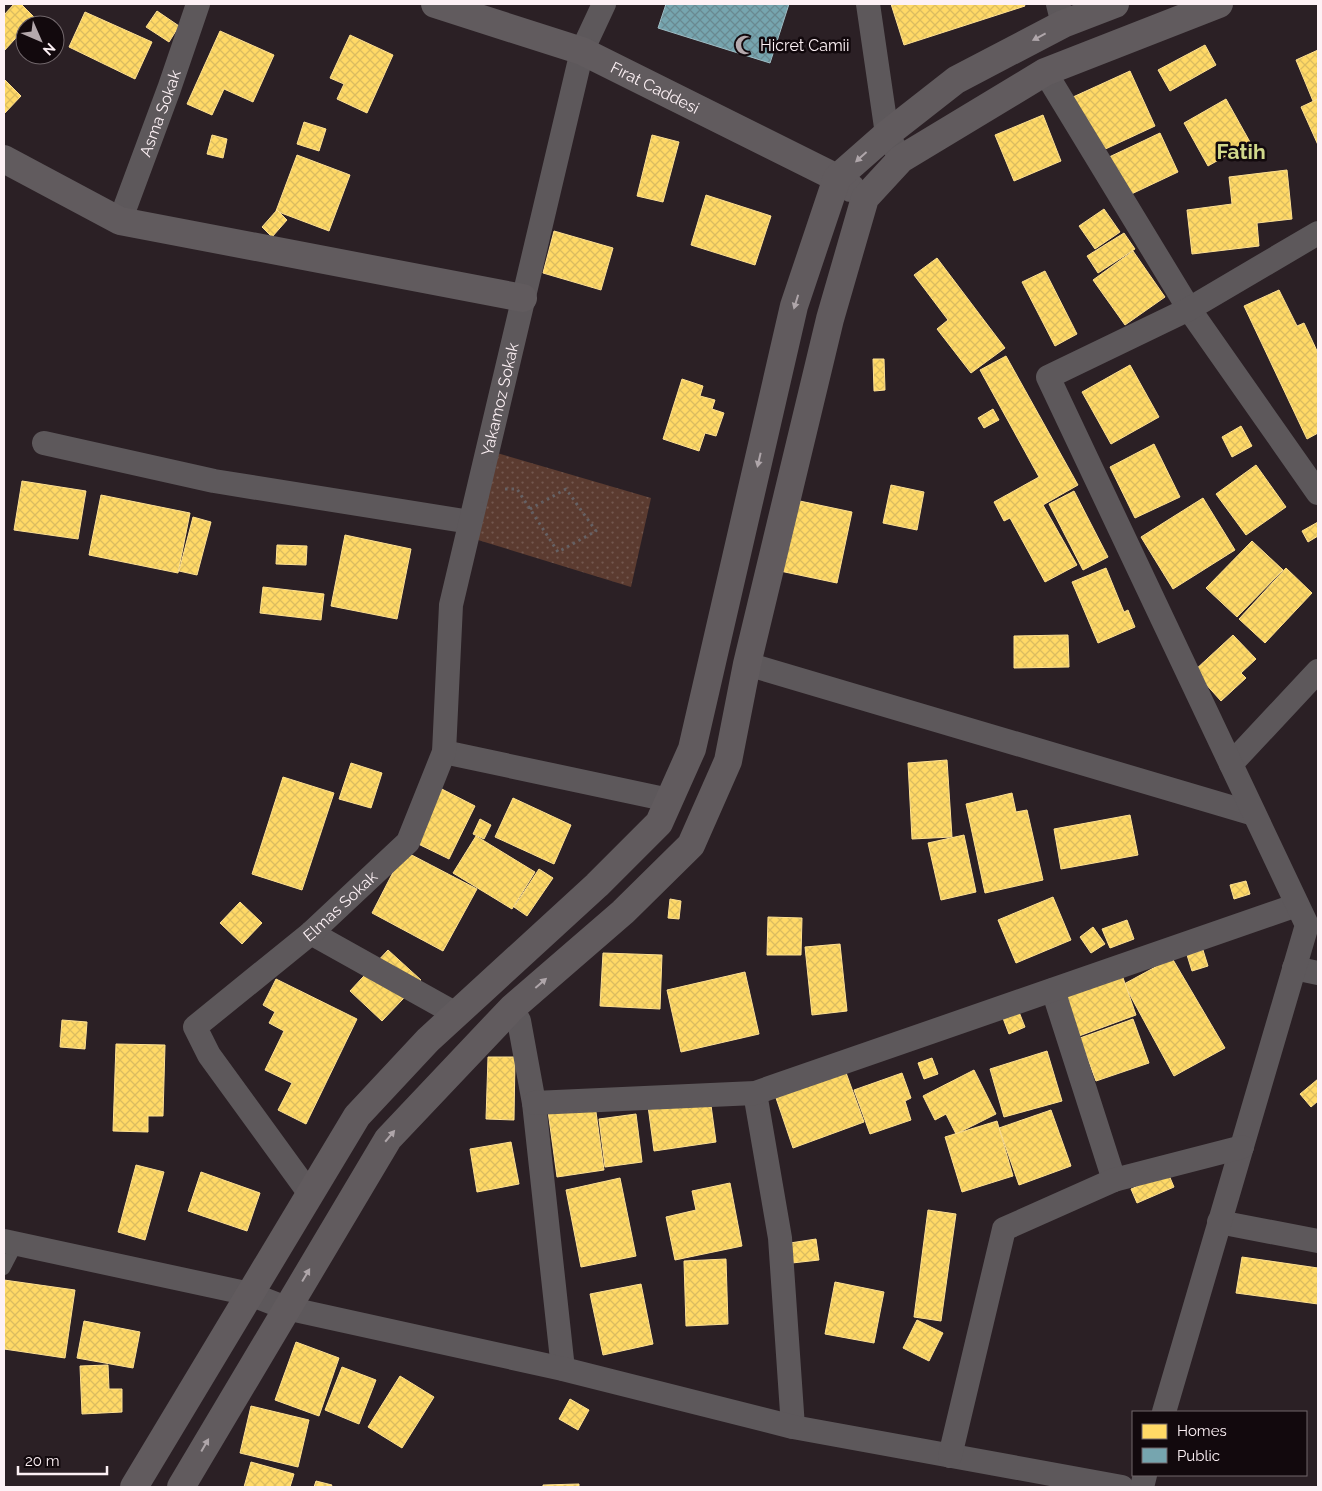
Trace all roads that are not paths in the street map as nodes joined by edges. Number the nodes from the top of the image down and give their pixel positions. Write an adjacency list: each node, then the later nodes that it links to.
1 (198, 4): 15 (street, Asma Sokak)
2 (435, 4): 8 (main road, Fırat Caddesi)
3 (604, 4): 8 (street, Yakamoz Sokak)
4 (868, 4): 10 (street)
5 (1116, 4): 7 (main road)
6 (1219, 4): 9 (main road)
7 (1060, 14): 10 (main road, one-way to 10)
8 (582, 51): 13 (main road, Fırat Caddesi); 17 (street, Yakamoz Sokak)
9 (1045, 72): 12 (main road); 18 (street)
10 (887, 134): 12 (street); 13 (main road, one-way to 13)
11 (4, 159): 15 (main road)
12 (902, 159): 14 (main road)
13 (837, 178): 14 (main road, Fırat Caddesi); 26 (main road, one-way to 26)
14 (865, 198): 22 (main road)
15 (120, 221): 17 (main road)
16 (1318, 233): 18 (street)
17 (523, 298): 21 (street, Yakamoz Sokak)
18 (1189, 309): 20 (street); 25 (street)
19 (44, 443): 21 (street)
20 (1318, 493)
21 (470, 522): 24 (street, Yakamoz Sokak)
22 (747, 664): 27 (street); 33 (main road, one-way to 22)
23 (1318, 670): 25 (street)
24 (444, 752): 26 (street); 29 (street, Elmas Sokak)
25 (1231, 764): 27 (street)
26 (669, 800): 34 (main road)
27 (1254, 814): 28 (street)
28 (1297, 905): 30 (street); 32 (street)
29 (311, 933): 34 (street); 39 (street, Elmas Sokak)
30 (1294, 968): 31 (street); 37 (street)
31 (1318, 973)
32 (1053, 990): 35 (street); 38 (street)
33 (512, 1008): 36 (street); 45 (main road, one-way to 33)
34 (456, 1014): 39 (main road)
35 (755, 1094): 36 (street); 48 (street)
36 (534, 1103): 46 (street)
37 (1242, 1147): 38 (street); 40 (street)
38 (1114, 1180): 49 (street)
39 (310, 1194): 44 (main road)
40 (1219, 1222): 41 (street); 47 (street)
41 (1318, 1241)
42 (10, 1242): 43 (lane); 44 (street)
43 (4, 1269)
44 (250, 1294): 45 (street); 50 (main road)
45 (286, 1308): 46 (street); 51 (main road, one-way to 45)
46 (562, 1369): 48 (street)
47 (1164, 1411)
48 (792, 1427): 49 (street)
49 (950, 1456): 52 (street)
50 (134, 1487)
51 (181, 1487)
52 (1122, 1487)

